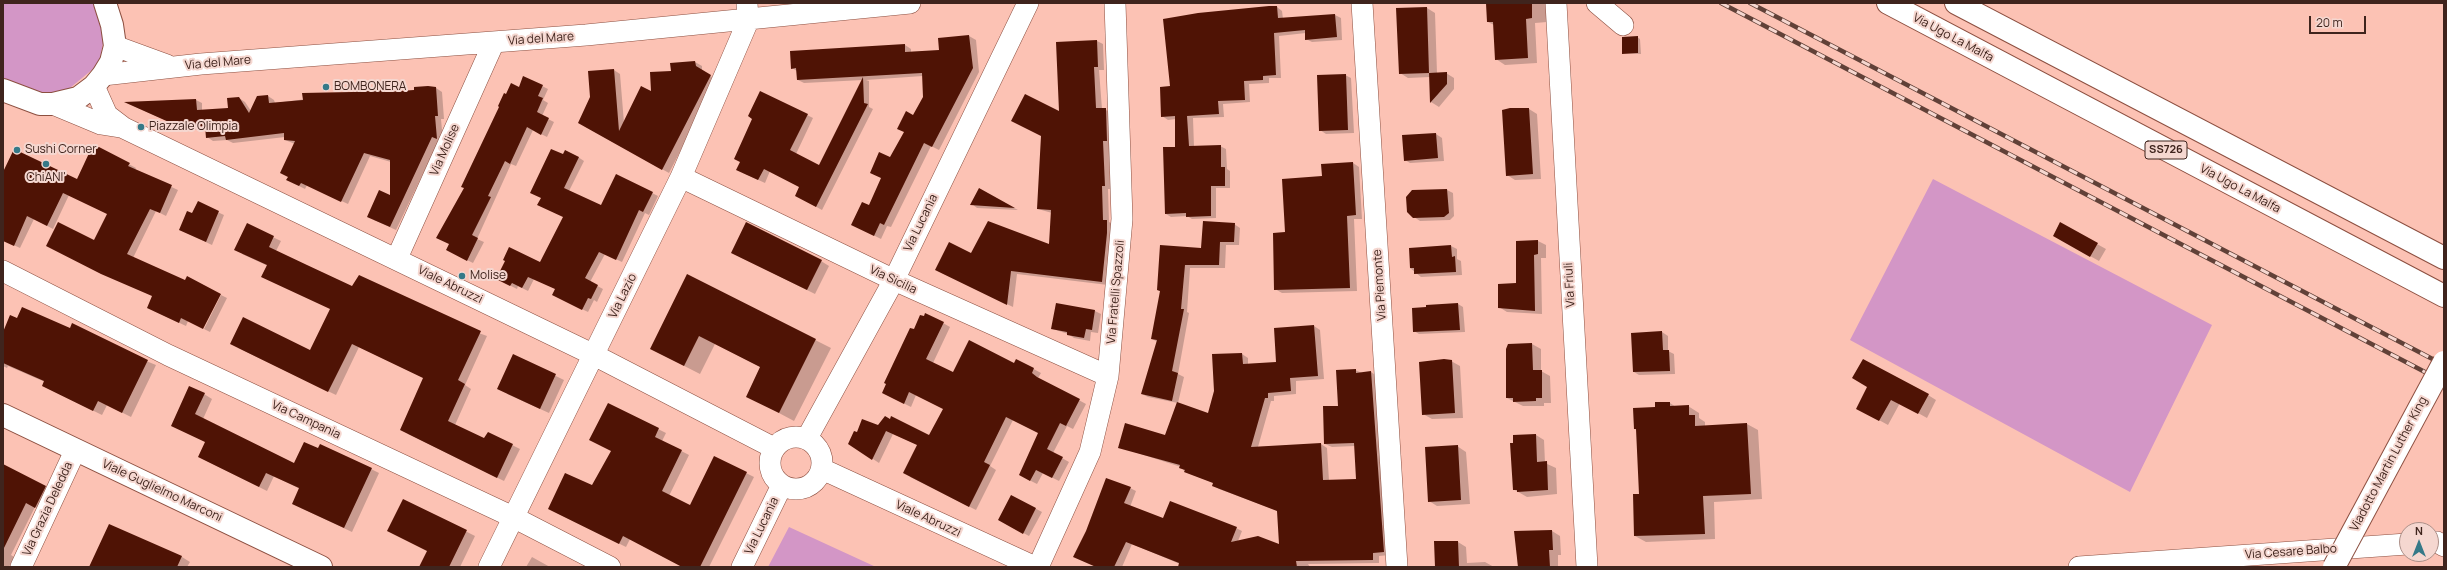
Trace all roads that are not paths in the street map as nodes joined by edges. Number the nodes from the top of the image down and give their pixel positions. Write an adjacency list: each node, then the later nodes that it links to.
1 (910, 3): 10 (street, Via del Mare)
2 (1028, 3): 23 (street, Via Lucania)
3 (1115, 3): 27 (street, Via Fratelli Spazzoli)
4 (1362, 3): 43 (street, Via Piemonte)
5 (1556, 3): 44 (street, Via Friuli)
6 (1597, 3): 11 (street)
7 (1888, 3): 24 (main road, Via Ugo La Malfa / SS726)
8 (1956, 3): 21 (main road, SS726)
9 (106, 4): 13 (main road)
10 (747, 12): 12 (street, Via del Mare); 19 (street, Via Lazio)
11 (1624, 25)
12 (494, 42): 14 (street, Via del Mare); 20 (street, Via Molise)
13 (115, 46): 14 (street, Via del Mare); 15 (main road)
14 (172, 67): 15 (street, Via del Mare)
15 (99, 81): 17 (main road); 18 (street, Viale Abruzzi)
16 (7, 98): 17 (main road)
17 (53, 104): 18 (street, Viale Abruzzi)
18 (124, 128): 20 (street, Viale Abruzzi)
19 (681, 177): 23 (street, Via Sicilia); 25 (street, Via Lazio)
20 (397, 258): 25 (street, Viale Abruzzi)
21 (2444, 258)
22 (3, 271): 34 (street, Via Campania)
23 (894, 280): 27 (street, Via Sicilia); 29 (street, Via Lucania)
24 (2444, 296)
25 (594, 355): 30 (street, Viale Abruzzi); 34 (street, Via Lazio)
26 (2444, 362): 46 (main road, Viadotto Martin Luther King, bridge)
27 (1108, 376): 42 (street, Via Fratelli Spazzoli)
28 (3, 415): 31 (main road, Viale Guglielmo Marconi)
29 (807, 438): 30 (street); 32 (street)
30 (774, 448): 33 (street)
31 (75, 451): 36 (street, Via Grazia Deledda); 37 (main road, Viale Guglielmo Marconi)
32 (822, 469): 33 (street); 41 (street, Viale Abruzzi)
33 (782, 485): 40 (street, Via Lucania)
34 (515, 518): 38 (street, Via Lazio); 39 (street, Via Campania)
35 (2399, 545): 45 (street, Via Cesare Balbo)
36 (21, 567)
37 (321, 567)
38 (489, 567)
39 (610, 567)
40 (742, 567)
41 (1034, 567)
42 (1038, 567)
43 (1397, 567)
44 (1587, 567)
45 (2079, 567)
46 (2334, 567)

